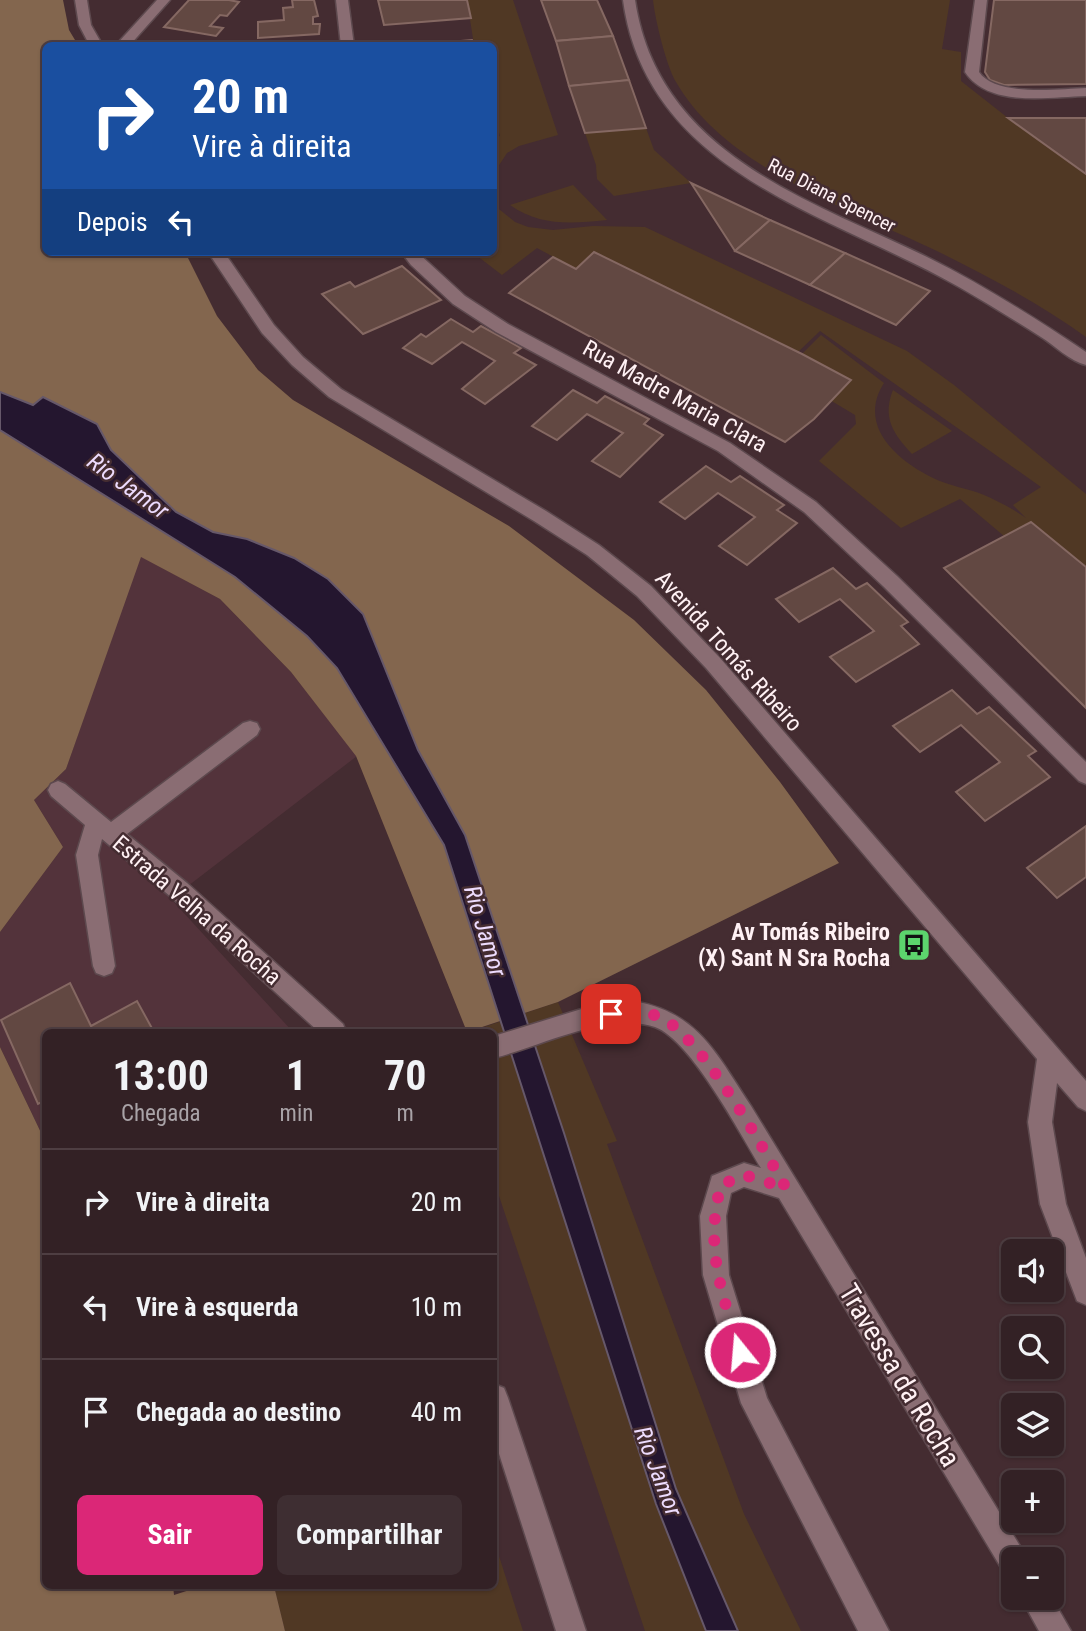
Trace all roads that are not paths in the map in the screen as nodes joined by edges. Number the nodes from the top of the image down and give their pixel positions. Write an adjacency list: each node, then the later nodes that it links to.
1 (81, 0): 6 (street)
2 (164, 0): 7 (street)
3 (342, 0): 8 (street)
4 (629, 0): 12 (street, Rua Diana Spencer)
5 (981, 0): 9 (street)
6 (95, 42)
7 (125, 42)
8 (347, 42)
9 (1086, 92)
10 (218, 256): 20 (street, Avenida Tomás Ribeiro)
11 (412, 256): 14 (street, Rua Madre Maria Clara)
12 (1086, 360)
13 (250, 729): 16 (street)
14 (1086, 775)
15 (58, 790): 16 (street, Estrada Velha da Rocha)
16 (104, 828): 17 (street); 18 (street, Estrada Velha da Rocha)
17 (104, 966)
18 (332, 1029)
19 (497, 1046): 22 (street)
20 (1049, 1056): 21 (street, Avenida Tomás Ribeiro); 23 (street)
21 (1086, 1099)
22 (786, 1188): 25 (street, Travessa da Rocha); 28 (street)
23 (1086, 1292)
24 (497, 1407): 27 (street)
25 (1004, 1547)
26 (1043, 1610): 29 (street)
27 (571, 1631)
28 (874, 1631)
29 (1056, 1631)

